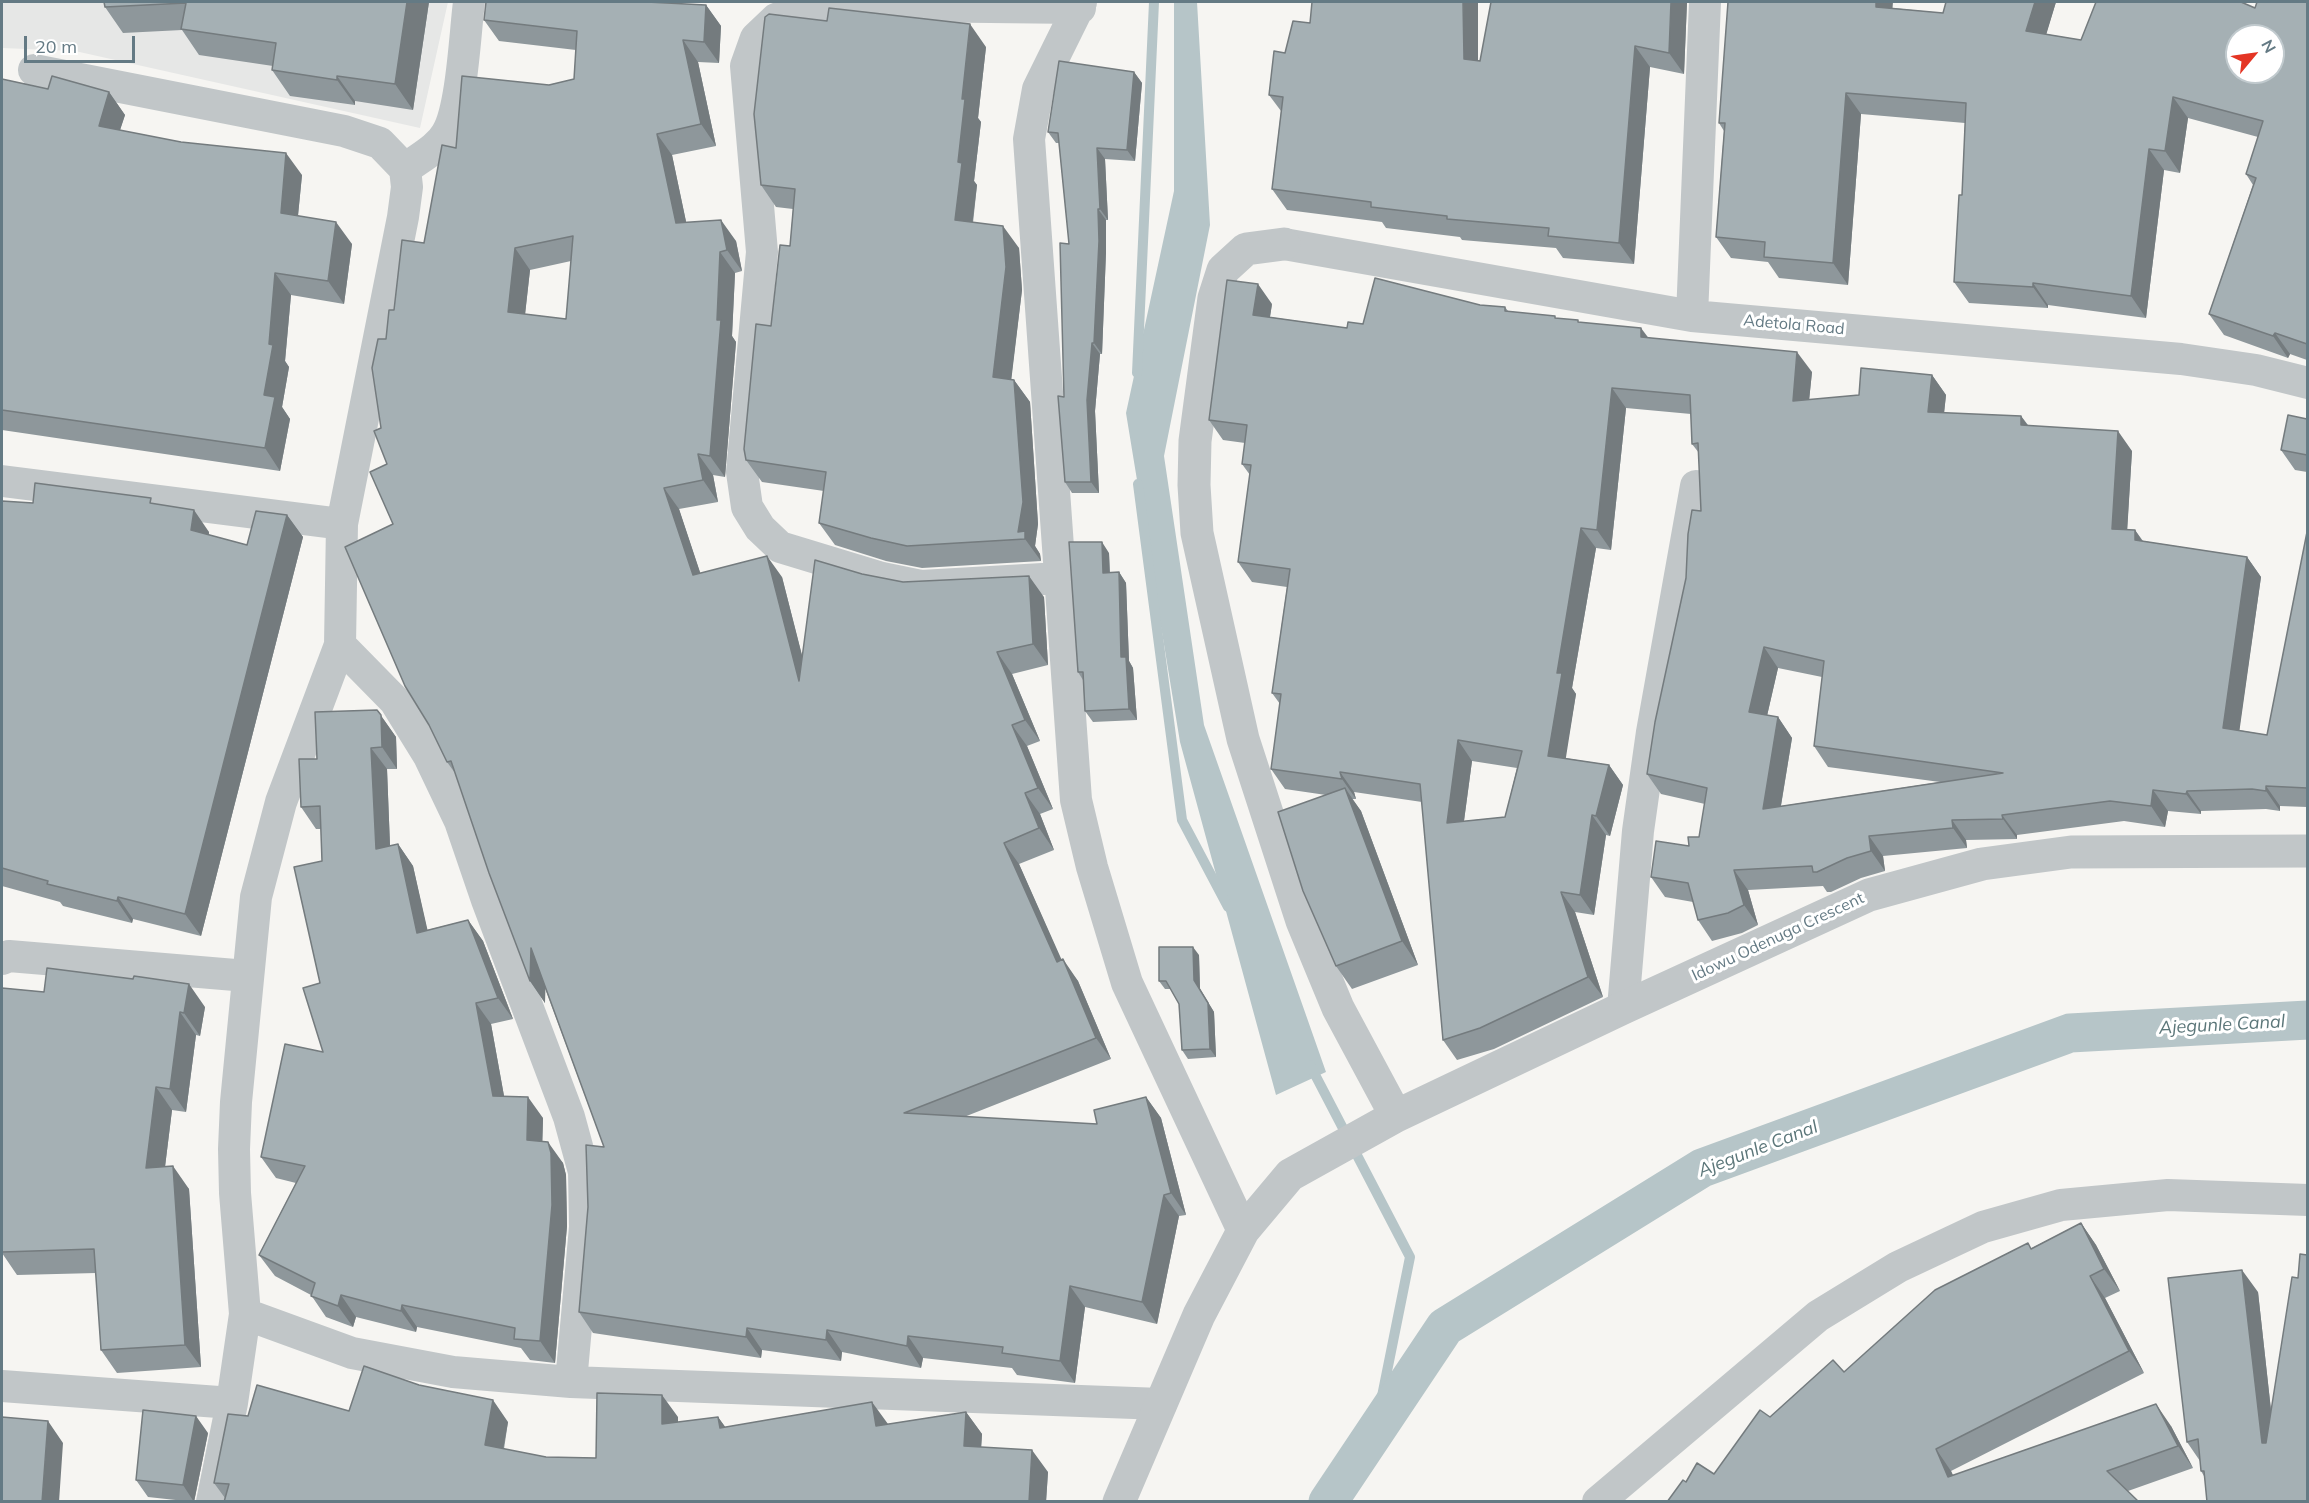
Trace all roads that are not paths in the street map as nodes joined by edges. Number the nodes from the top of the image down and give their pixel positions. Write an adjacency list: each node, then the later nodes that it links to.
1 (469, 2): 5 (street)
2 (1705, 2): 7 (street)
3 (1080, 5): 12 (street); 12 (street)
4 (34, 70): 5 (street)
5 (405, 169): 11 (street)
6 (1284, 244): 7 (street, Adetola Road); 18 (street)
7 (1692, 316): 8 (street, Adetola Road)
8 (2307, 383)
9 (2, 481): 11 (street)
10 (1696, 486): 17 (street)
11 (342, 524): 13 (street)
12 (1060, 578): 20 (street)
13 (340, 645): 16 (street); 22 (street)
14 (2307, 851): 17 (street, Idowu Odenuga Crescent)
15 (2, 958): 16 (street)
16 (247, 976): 21 (street)
17 (1623, 1008): 18 (street, Idowu Odenuga Crescent)
18 (1396, 1116): 20 (street, Idowu Odenuga Crescent)
19 (2307, 1200): 28 (street)
20 (1243, 1230): 25 (street)
21 (245, 1314): 22 (street); 24 (street)
22 (571, 1382): 25 (street)
23 (2, 1386): 24 (street)
24 (232, 1402): 26 (street)
25 (1161, 1404): 27 (street)
26 (212, 1502)
27 (1119, 1502)
28 (1598, 1502)

